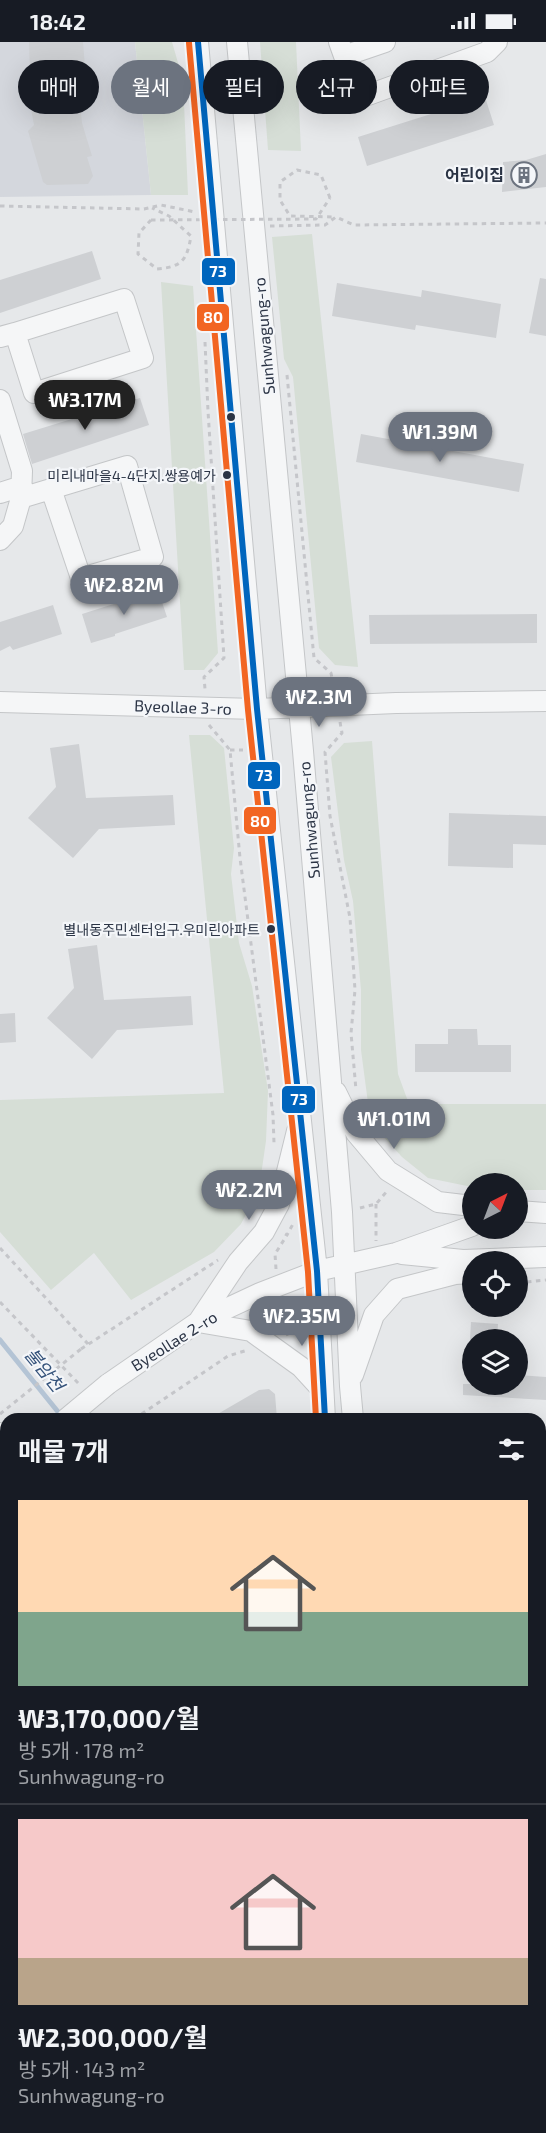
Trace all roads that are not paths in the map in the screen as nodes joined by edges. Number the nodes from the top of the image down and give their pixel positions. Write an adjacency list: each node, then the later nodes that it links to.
1 (198, 42): 16 (street)
2 (237, 42): 15 (street, Sunhwagung-ro)
3 (339, 42): 4 (street)
4 (385, 42)
5 (489, 45): 6 (street)
6 (377, 91)
7 (7, 335): 7 (street)
8 (0, 400): 10 (street)
9 (51, 489): 9 (street); 10 (street)
10 (21, 492): 11 (street); 12 (street)
11 (0, 493)
12 (0, 540)
13 (546, 701): 15 (street, Byeollae 3-ro)
14 (0, 702): 16 (street, Byeollae 3-ro)
15 (298, 707): 16 (street, Byeollae 3-ro); 17 (street, Sunhwagung-ro)
16 (257, 709): 18 (street)
17 (331, 1080): 19 (street); 28 (street, Sunhwagung-ro)
18 (301, 1118): 30 (street); 32 (street)
19 (462, 1205)
20 (528, 1211): 21 (street)
21 (546, 1213)
22 (546, 1222): 23 (street)
23 (528, 1223)
24 (462, 1230): 25 (street, Byeollae 2-ro)
25 (396, 1253): 26 (street, Byeollae 2-ro); 28 (street, Byeollae 2-ro)
26 (546, 1257)
27 (546, 1262): 29 (street)
28 (346, 1265): 30 (street, Byeollae 2-ro); 33 (street, Sunhwagung-ro)
29 (528, 1266)
30 (317, 1271): 32 (street, Byeollae 2-ro); 34 (street)
31 (462, 1274): 33 (street)
32 (198, 1322): 34 (street); 35 (street, Byeollae 2-ro, bridge)
33 (350, 1386): 37 (street, Sunhwagung-ro)
34 (323, 1391): 36 (street)
35 (73, 1413)
36 (325, 1413)
37 (352, 1413)

